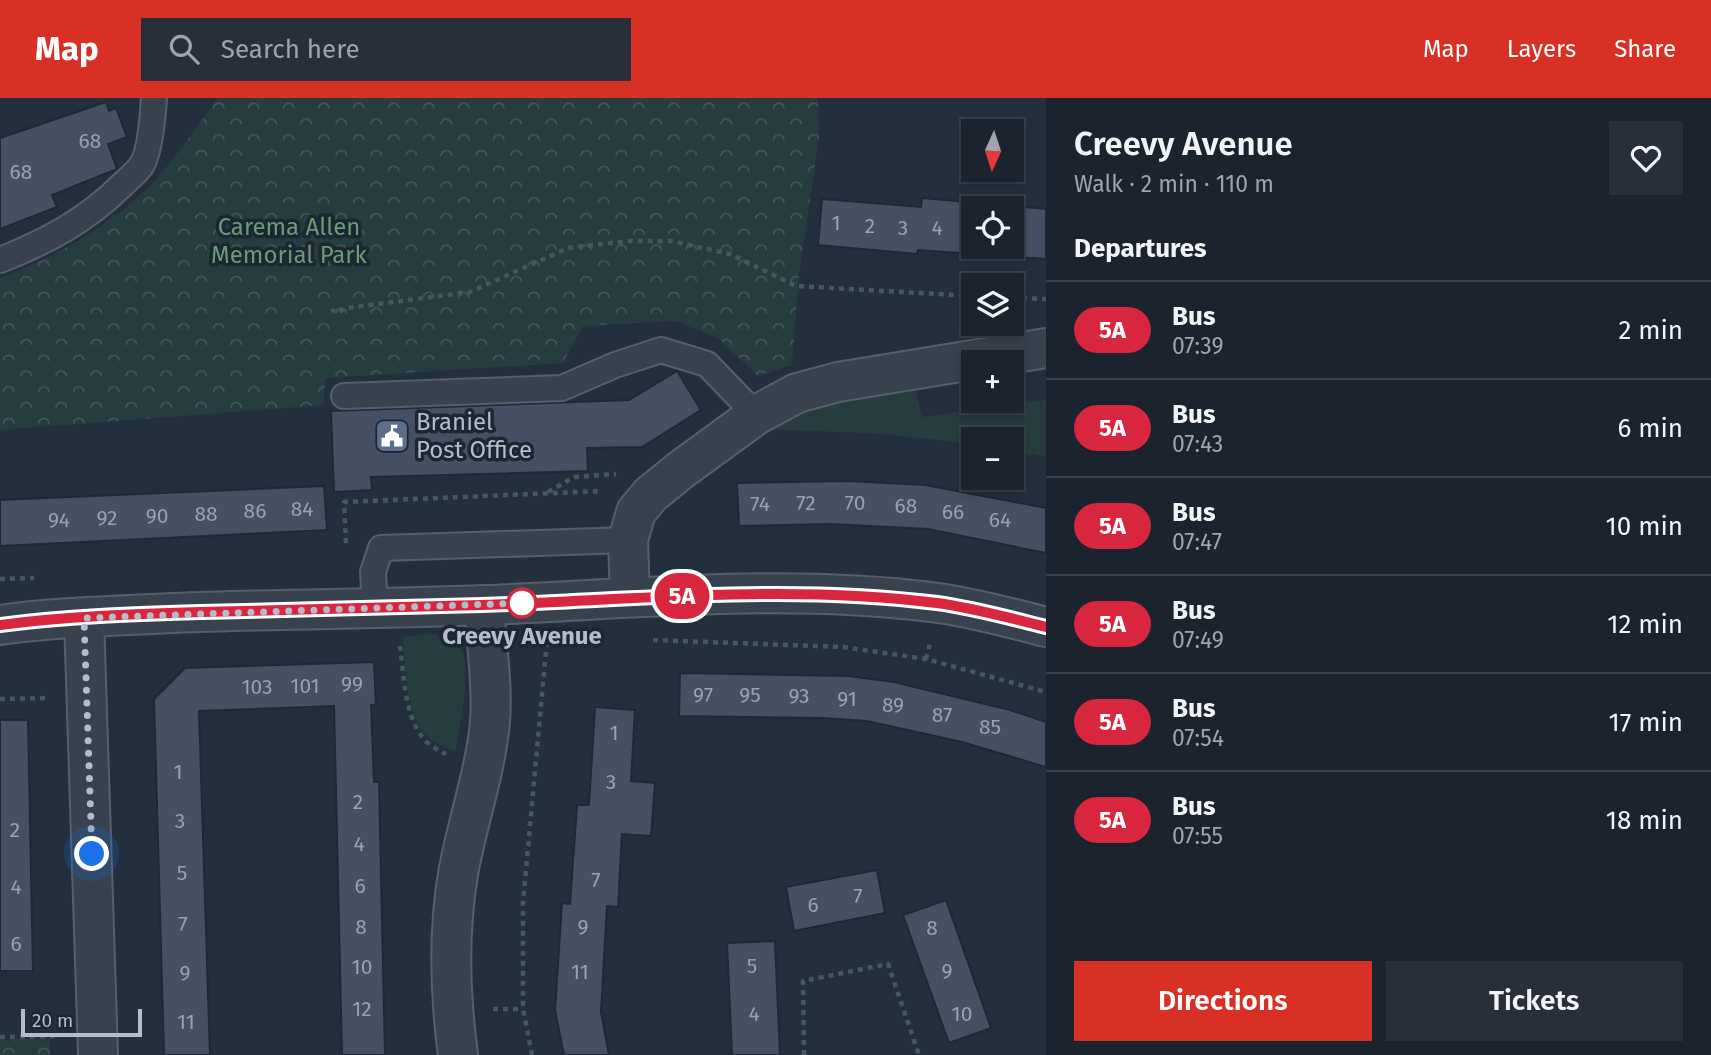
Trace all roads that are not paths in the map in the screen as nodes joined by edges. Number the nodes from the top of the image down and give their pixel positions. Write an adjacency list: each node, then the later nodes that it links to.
1 (154, 98): 2 (lane)
2 (0, 260)
3 (1046, 348): 5 (street)
4 (344, 396): 5 (lane)
5 (756, 415): 6 (street)
6 (628, 540): 7 (street); 9 (lane)
7 (630, 597): 8 (street); 12 (street)
8 (484, 605): 9 (street); 14 (street)
9 (385, 607): 10 (street)
10 (84, 618): 11 (street); 13 (street)
11 (0, 625)
12 (1046, 627)
13 (98, 1045)
14 (458, 1055)

